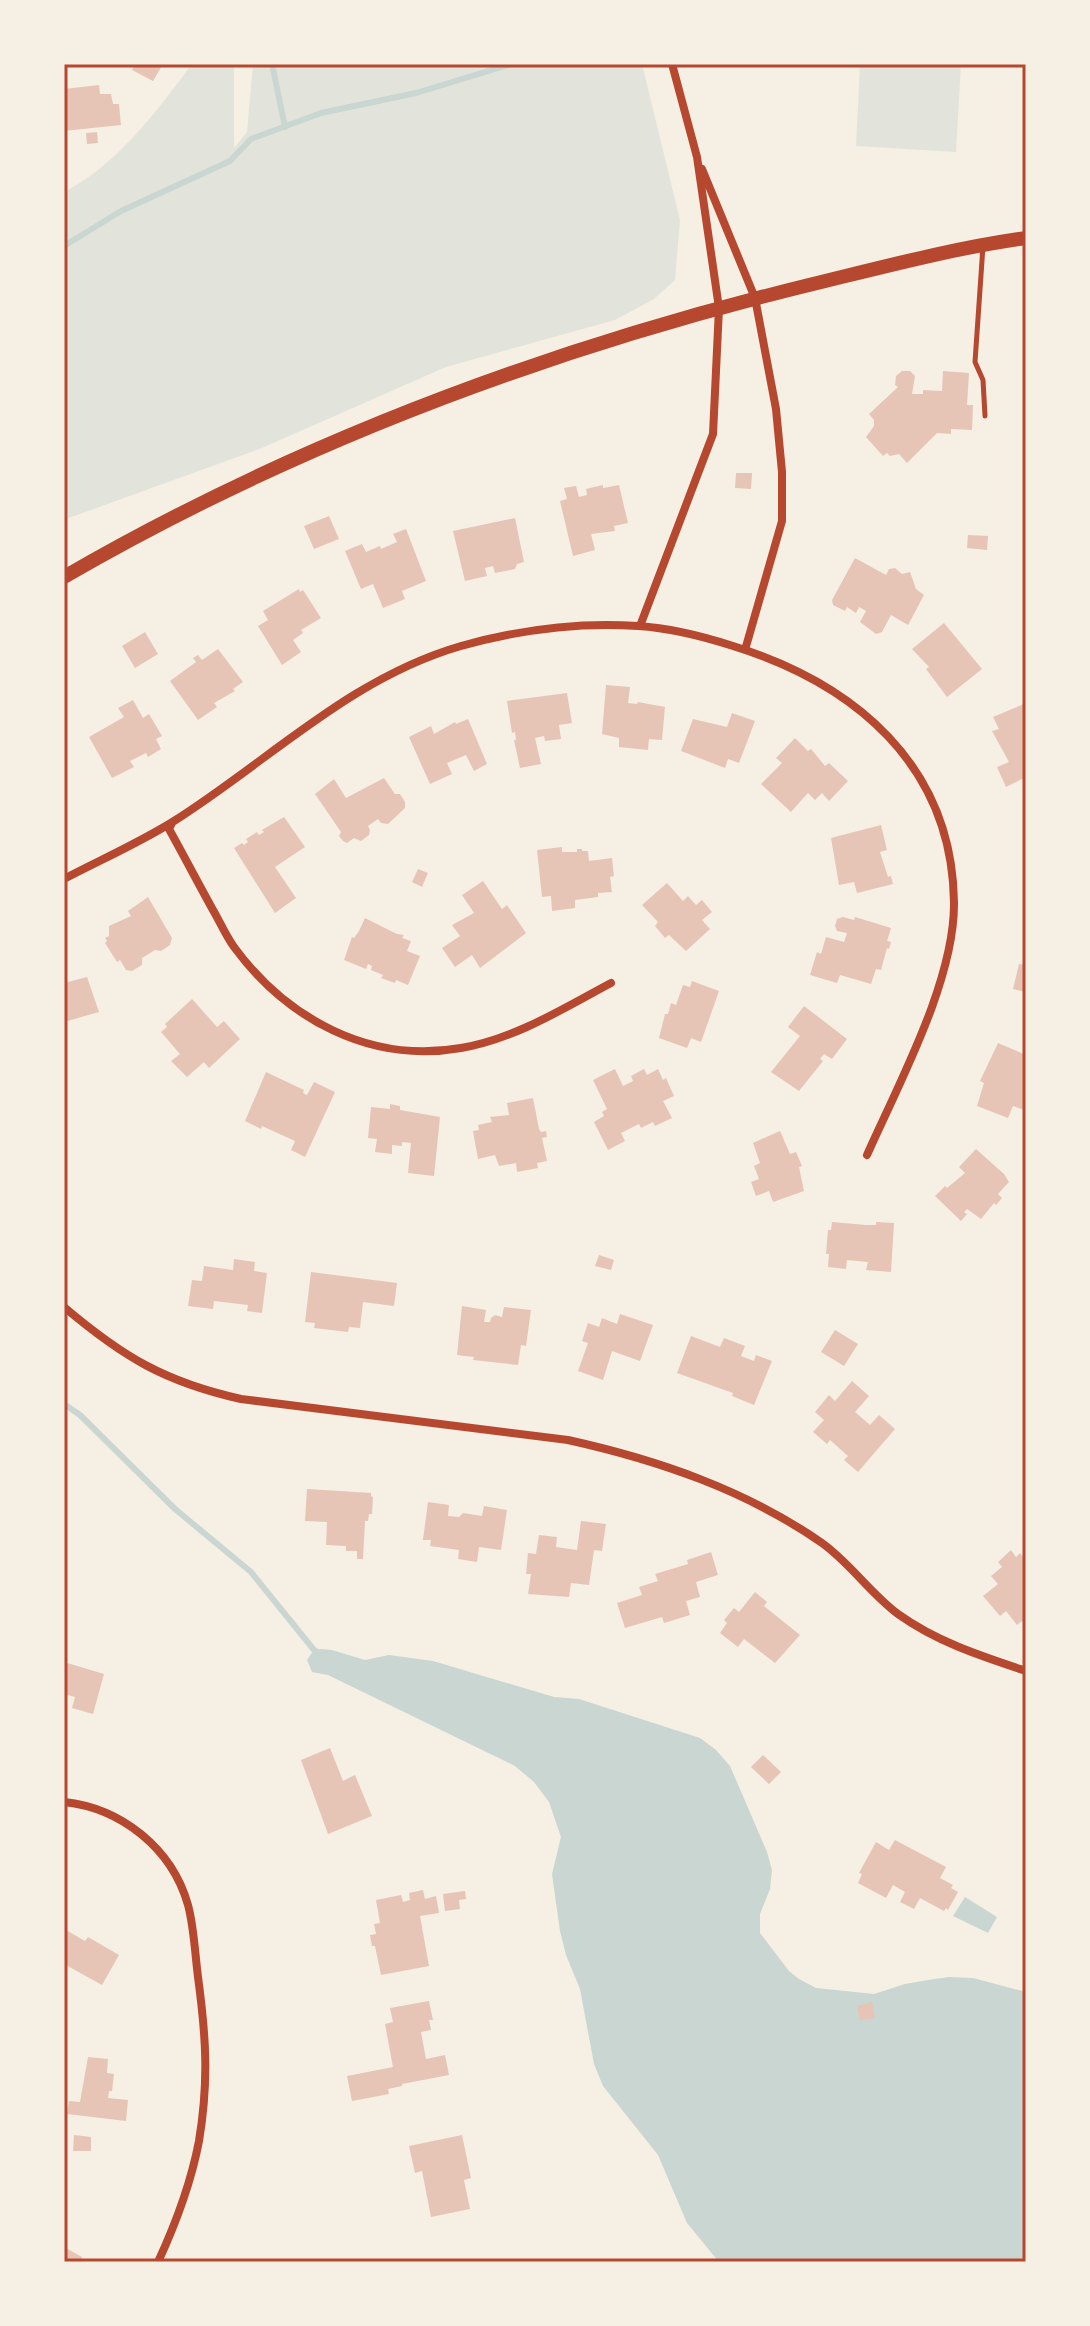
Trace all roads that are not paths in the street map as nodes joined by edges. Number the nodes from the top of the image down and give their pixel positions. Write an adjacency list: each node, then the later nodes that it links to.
1 (672, 64): 2 (street)
2 (697, 157): 5 (street); 6 (street)
3 (1026, 238): 4 (main road)
4 (983, 245): 5 (main road); 7 (lane)
5 (755, 298): 6 (main road); 10 (street)
6 (719, 308): 8 (main road); 9 (street)
7 (985, 416)
8 (64, 577)
9 (640, 626): 10 (street); 11 (street)
10 (745, 650): 14 (street)
11 (172, 822): 12 (street); 13 (street)
12 (64, 879)
13 (611, 983)
14 (867, 1155)
15 (64, 1307): 16 (street)
16 (1026, 1671)
17 (64, 1802): 18 (street)
18 (158, 2262)

